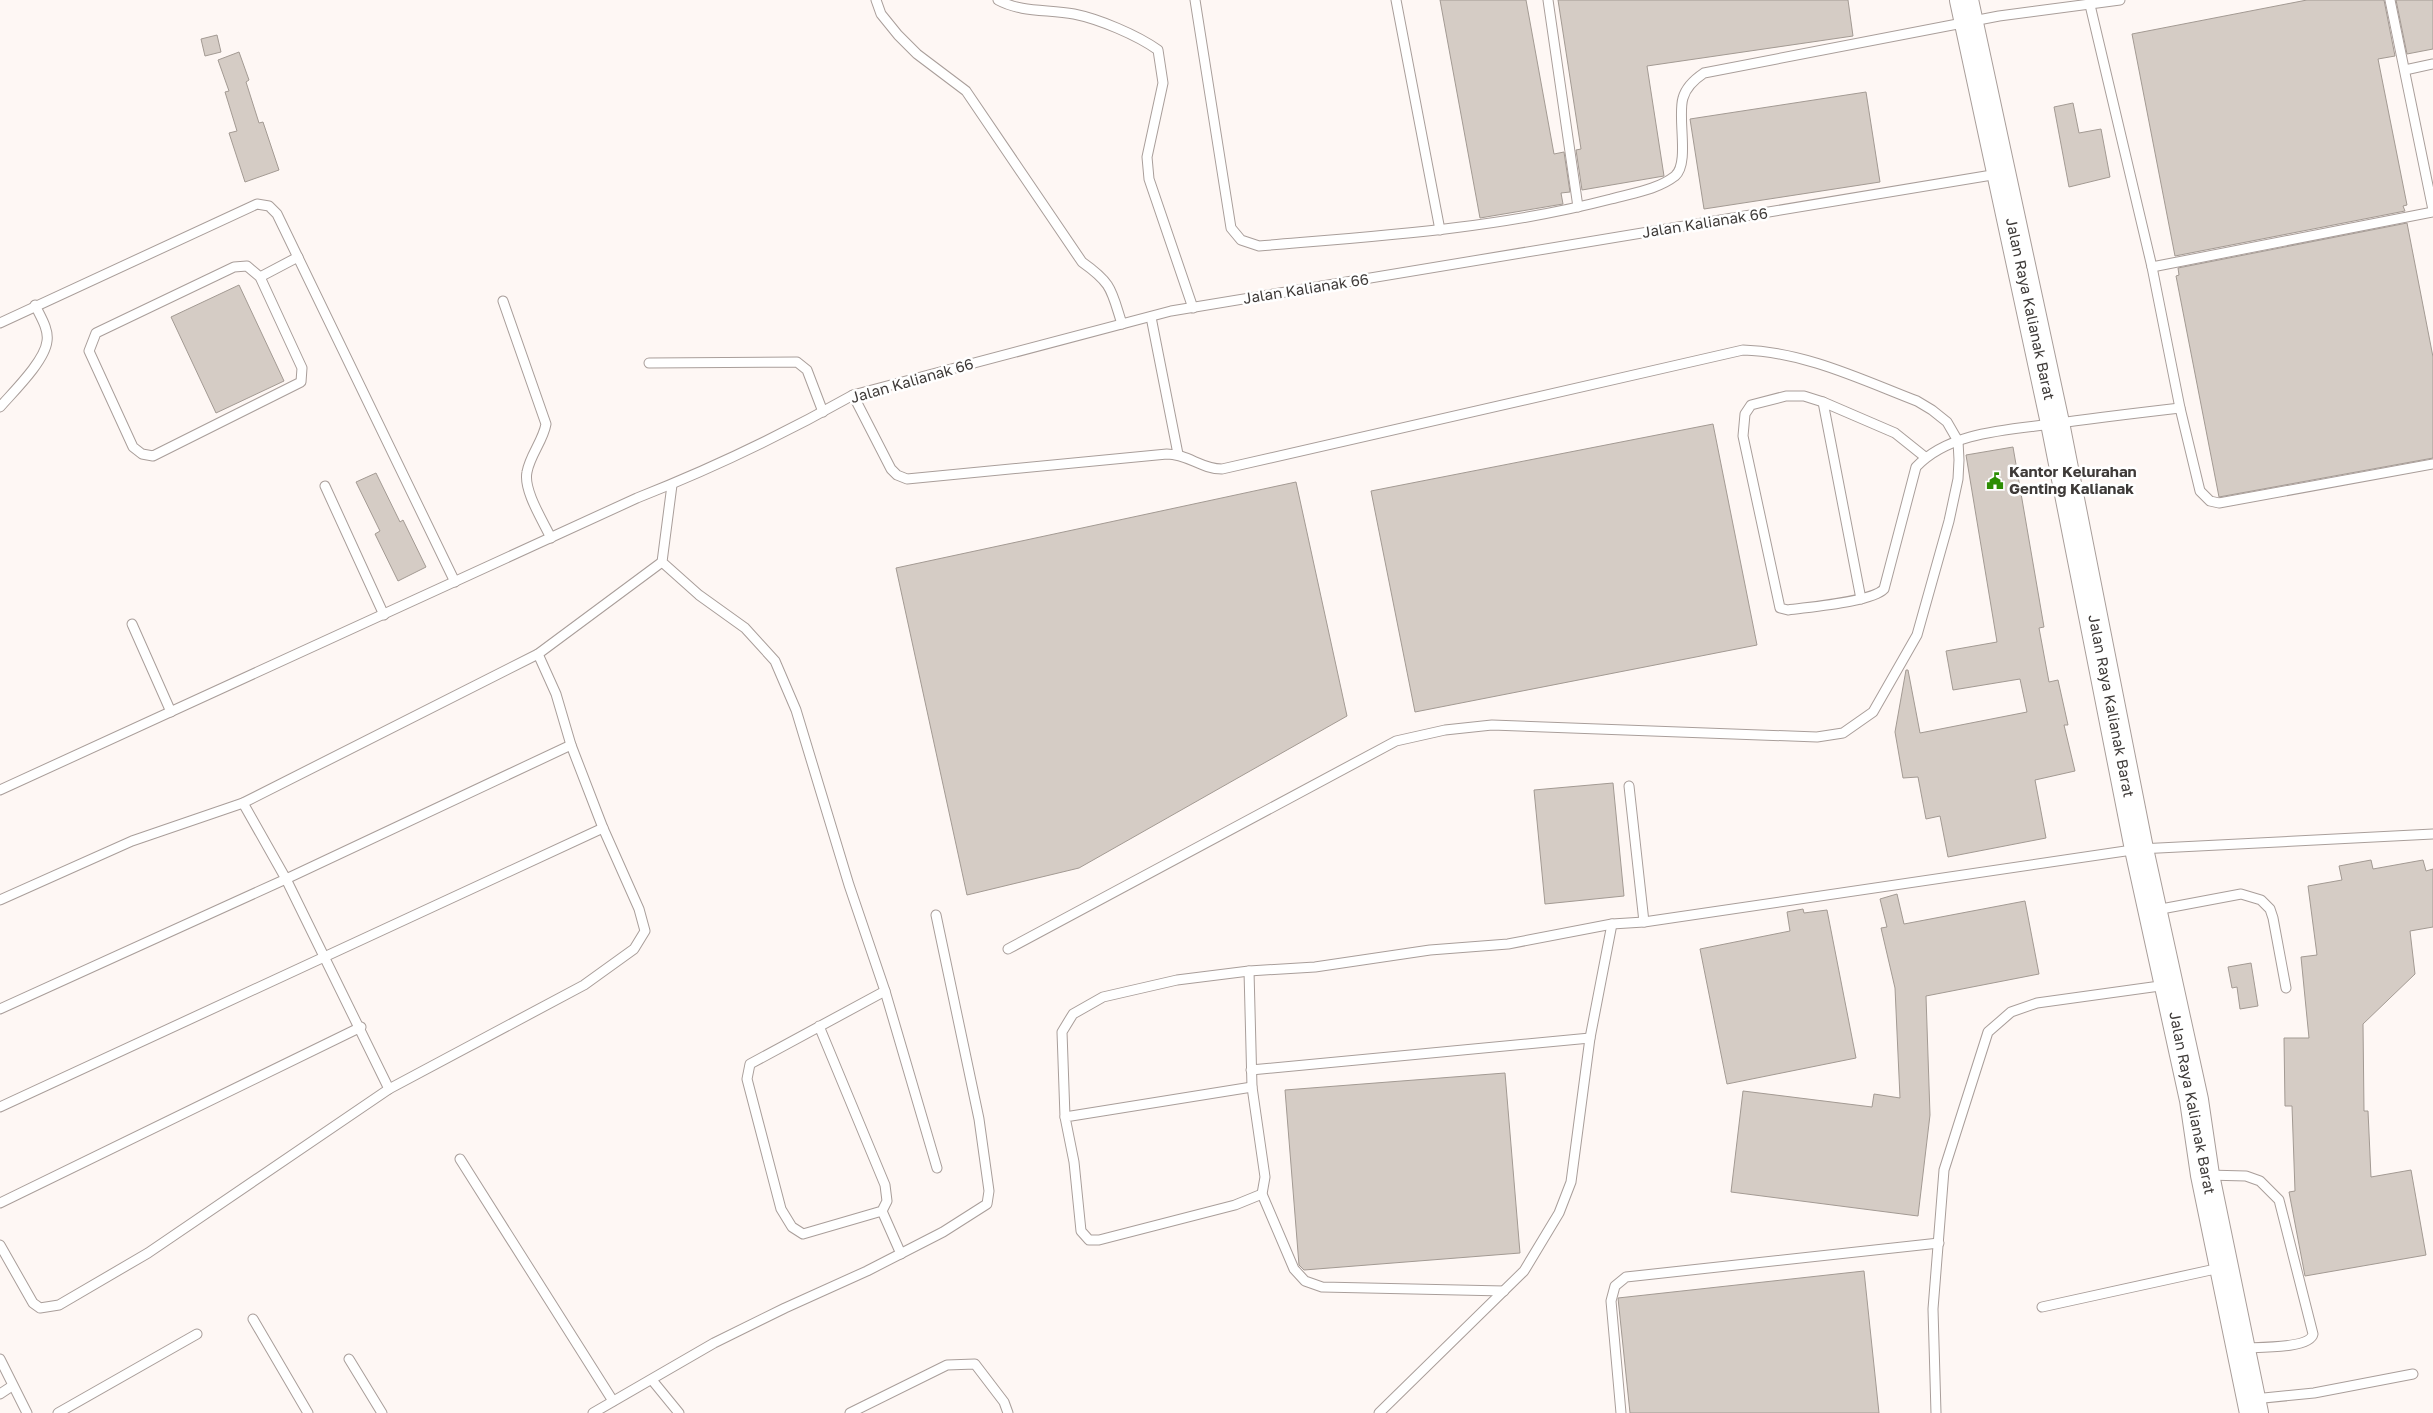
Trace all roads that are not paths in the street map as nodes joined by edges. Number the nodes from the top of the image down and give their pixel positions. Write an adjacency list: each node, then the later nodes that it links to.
1 (876, 0): 24 (lane)
2 (998, 0): 21 (lane)
3 (1195, 0): 15 (lane)
4 (1396, 0): 15 (lane)
5 (1548, 0): 13 (lane)
6 (2120, 0): 8 (lane)
7 (2390, 0): 11 (lane)
8 (2090, 5): 9 (lane); 17 (lane)
9 (1967, 12): 12 (highway, Jalan Raya Kalianak Barat); 13 (lane)
10 (2433, 64): 11 (lane)
11 (2404, 70): 14 (lane)
12 (2001, 173): 21 (lane, Jalan Kalianak 66); 31 (highway, Jalan Raya Kalianak Barat)
13 (1578, 207): 15 (lane)
14 (2433, 211): 17 (lane)
15 (1440, 230)
16 (298, 257): 18 (lane); 20 (lane); 40 (lane)
17 (2152, 267): 29 (lane)
18 (260, 277): 18 (lane)
19 (503, 301): 38 (lane)
20 (35, 305): 23 (lane); 28 (lane)
21 (1193, 308): 22 (lane, Jalan Kalianak 66)
22 (1151, 317): 24 (lane, Jalan Kalianak 66); 33 (lane)
23 (0, 322)
24 (1122, 324): 26 (lane, Jalan Kalianak 66)
25 (649, 363): 30 (lane)
26 (853, 395): 30 (lane, Jalan Kalianak 66); 33 (lane)
27 (1823, 402): 34 (lane); 41 (lane); 41 (lane)
28 (0, 407)
29 (2180, 408): 31 (lane); 35 (lane)
30 (823, 412): 36 (lane, Jalan Kalianak 66)
31 (2055, 423): 32 (lane); 52 (highway, Jalan Raya Kalianak Barat)
32 (1958, 441): 33 (lane); 34 (lane); 59 (lane)
33 (1178, 454)
34 (1925, 458): 41 (lane)
35 (2433, 464)
36 (672, 485): 38 (lane, Jalan Kalianak 66); 39 (lane)
37 (325, 486): 42 (lane)
38 (551, 538): 40 (lane, Jalan Kalianak 66)
39 (662, 562): 44 (lane); 64 (lane)
40 (455, 582): 42 (lane, Jalan Kalianak 66)
41 (1861, 598)
42 (384, 615): 45 (lane, Jalan Kalianak 66)
43 (132, 624): 45 (lane)
44 (538, 654): 46 (lane); 49 (lane)
45 (171, 712): 48 (lane, Jalan Kalianak 66)
46 (571, 745): 50 (lane); 53 (lane)
47 (1629, 786): 57 (lane)
48 (0, 790)
49 (243, 803): 53 (lane); 54 (lane)
50 (603, 828): 60 (lane); 71 (lane)
51 (2433, 834): 52 (lane)
52 (2139, 849): 55 (highway, Jalan Raya Kalianak Barat); 57 (lane)
53 (286, 879): 60 (lane); 65 (lane)
54 (0, 900)
55 (2154, 910): 62 (highway, Jalan Raya Kalianak Barat); 63 (lane)
56 (936, 915): 82 (lane)
57 (1644, 922): 58 (lane)
58 (1612, 924): 61 (lane); 68 (lane)
59 (1008, 949)
60 (325, 956): 67 (lane); 72 (lane)
61 (1249, 971): 69 (lane); 73 (lane)
62 (2168, 984): 76 (highway, Jalan Raya Kalianak Barat); 80 (lane)
63 (2286, 988)
64 (885, 991): 66 (lane); 75 (lane)
65 (0, 1008)
66 (819, 1026): 79 (lane); 79 (lane)
67 (361, 1027): 71 (lane); 78 (lane)
68 (1590, 1038): 69 (lane); 84 (lane)
69 (1252, 1070): 70 (lane)
70 (1252, 1087): 73 (lane); 77 (lane)
71 (389, 1089): 81 (lane)
72 (0, 1107)
73 (1065, 1118): 77 (lane)
74 (460, 1159): 95 (lane)
75 (938, 1168)
76 (2205, 1175): 83 (highway, Jalan Raya Kalianak Barat); 88 (lane)
77 (1262, 1194): 84 (lane)
78 (0, 1203)
79 (882, 1211): 82 (lane)
80 (1938, 1243): 106 (lane); 107 (lane)
81 (0, 1245)
82 (901, 1254): 92 (lane)
83 (2224, 1267): 85 (lane); 88 (highway, Jalan Raya Kalianak Barat)
84 (1504, 1291): 105 (lane)
85 (2042, 1307)
86 (253, 1319): 99 (lane)
87 (197, 1334): 98 (lane)
88 (2241, 1348): 96 (highway, Jalan Raya Kalianak Barat)
89 (0, 1359): 93 (lane)
90 (349, 1359): 100 (lane)
91 (2413, 1374): 96 (lane)
92 (652, 1380): 95 (lane); 102 (lane)
93 (12, 1386): 94 (lane); 97 (lane)
94 (0, 1394)
95 (614, 1401): 101 (lane)
96 (2253, 1406)
97 (27, 1413)
98 (58, 1413)
99 (308, 1413)
100 (382, 1413)
101 (593, 1413)
102 (679, 1413)
103 (850, 1413): 104 (lane)
104 (1008, 1413)
105 (1379, 1413)
106 (1621, 1413)
107 (1936, 1413)

